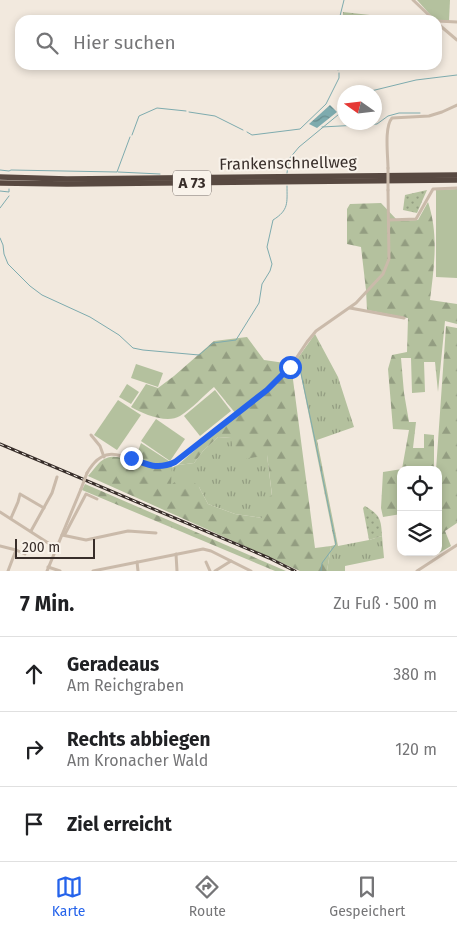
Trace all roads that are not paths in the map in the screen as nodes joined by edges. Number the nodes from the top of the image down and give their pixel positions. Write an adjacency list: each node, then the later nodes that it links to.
1 (413, 0): 2 (street)
2 (429, 15)
3 (442, 21): 4 (street)
4 (457, 22)
5 (442, 27): 6 (street)
6 (457, 40)
7 (457, 105): 13 (street, bridge)
8 (457, 175): 9 (highway, Frankenschnellweg / A 73)
9 (0, 177)
10 (457, 180): 11 (highway, Frankenschnellweg / A 73)
11 (0, 183)
12 (457, 188): 13 (street)
13 (389, 220): 14 (street)
14 (350, 308): 15 (street); 17 (street)
15 (404, 318)
16 (91, 435): 17 (street)
17 (104, 457): 27 (street, bridge)
18 (57, 477): 22 (street)
19 (16, 491): 20 (street)
20 (20, 494): 22 (street); 24 (street)
21 (96, 499): 27 (street)
22 (44, 508): 25 (street)
23 (0, 512): 24 (street)
24 (11, 518): 25 (street)
25 (31, 531): 30 (street)
26 (156, 533): 27 (street)
27 (63, 535): 30 (street)
28 (457, 545): 47 (street)
29 (0, 546): 31 (street)
30 (56, 548): 37 (street)
31 (16, 550): 32 (street); 39 (street)
32 (25, 554)
33 (176, 554): 34 (street); 35 (street); 43 (street)
34 (231, 561): 45 (street); 46 (street)
35 (137, 562): 38 (street); 42 (street)
36 (206, 562): 44 (street)
37 (47, 569): 40 (street)
38 (99, 570): 41 (street)
39 (8, 571)
40 (60, 571)
41 (93, 571)
42 (138, 571)
43 (177, 571)
44 (210, 571)
45 (215, 571)
46 (252, 571)
47 (417, 571)

